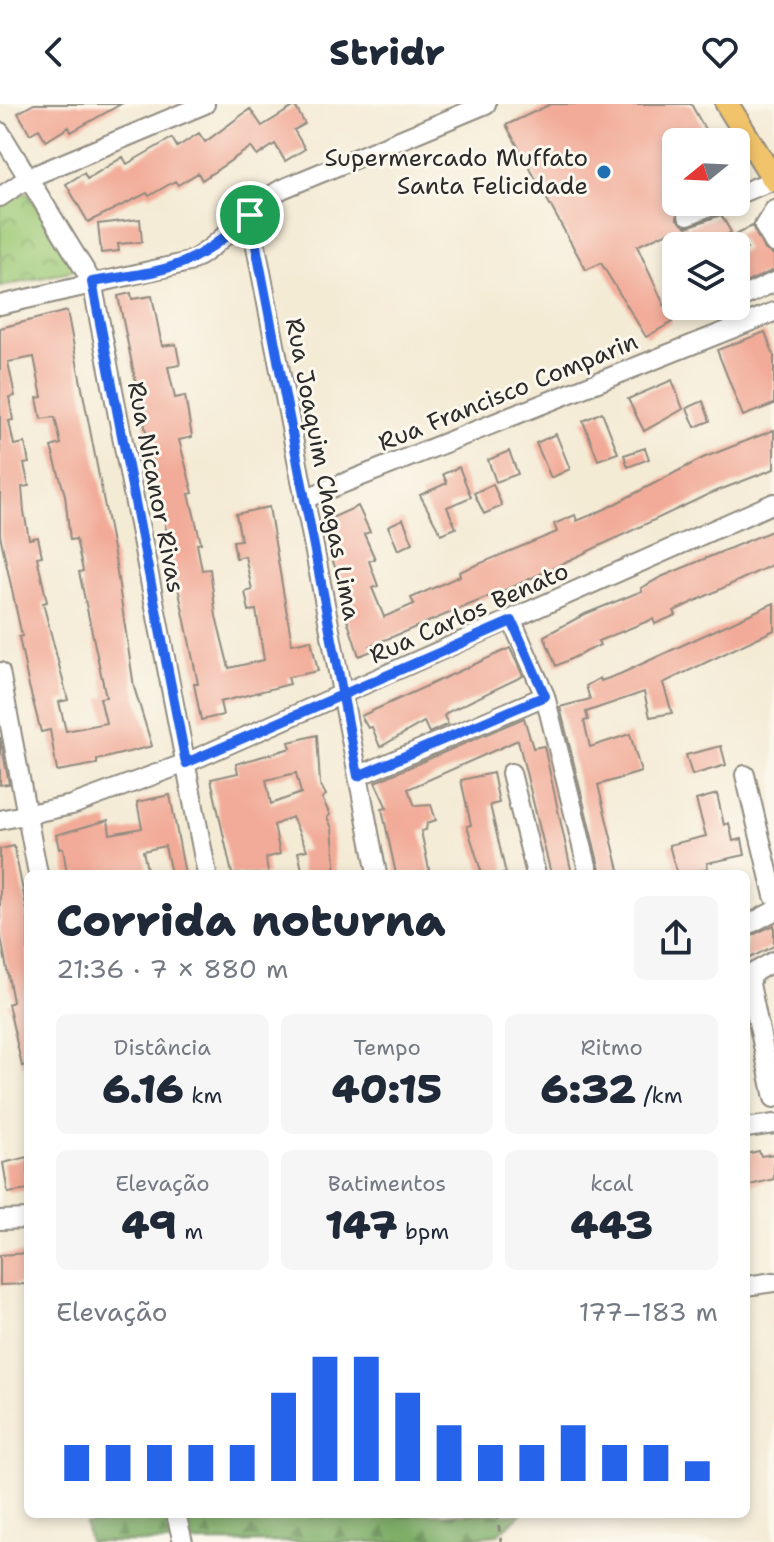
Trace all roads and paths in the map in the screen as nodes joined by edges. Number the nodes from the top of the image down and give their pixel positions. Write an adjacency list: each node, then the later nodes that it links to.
1 (205, 104): 5 (street)
2 (486, 104): 10 (street)
3 (727, 104): 6 (main road)
4 (0, 132): 5 (street, Rua Nicanor Rivas)
5 (28, 178): 8 (street); 12 (street, Rua Nicanor Rivas)
6 (774, 180): 7 (street)
7 (750, 189)
8 (0, 197)
9 (774, 210): 11 (street)
10 (250, 215): 12 (street); 19 (street, Rua Joaquim Chagas Lima)
11 (774, 243)
12 (92, 282): 15 (street); 25 (street, Rua Nicanor Rivas)
13 (771, 287): 14 (street)
14 (750, 295)
15 (0, 305)
16 (774, 312): 18 (street, Rua Francisco Comparin)
17 (735, 320): 18 (street)
18 (736, 327): 19 (street, Rua Francisco Comparin)
19 (304, 499): 23 (street, Rua Joaquim Chagas Lima)
20 (774, 503): 21 (street, Rua Carlos Benato)
21 (512, 621): 23 (street, Rua Carlos Benato); 24 (street)
22 (0, 672): 29 (street)
23 (342, 696): 25 (street, Rua Carlos Benato); 28 (street, Rua Joaquim Chagas Lima)
24 (545, 696): 28 (street); 35 (street)
25 (186, 763): 29 (street, Rua Carlos Benato); 32 (street, Rua Nicanor Rivas)
26 (511, 773): 34 (street)
27 (745, 775): 36 (street)
28 (358, 776): 33 (street, Rua Joaquim Chagas Lima)
29 (26, 815): 30 (street, Rua Carlos Benato); 31 (street)
30 (0, 820)
31 (37, 870)
32 (206, 870)
33 (376, 870)
34 (535, 870)
35 (588, 870)
36 (774, 896)
37 (774, 911): 38 (street)
38 (750, 924)
39 (774, 961): 40 (street)
40 (774, 1098)
41 (774, 1124): 42 (street)
42 (750, 1127)
43 (24, 1219): 44 (street)
44 (0, 1220)
45 (774, 1282): 46 (street)
46 (750, 1285)
47 (177, 1518): 49 (street)
48 (498, 1518): 50 (path)
49 (183, 1542)
50 (501, 1542)

